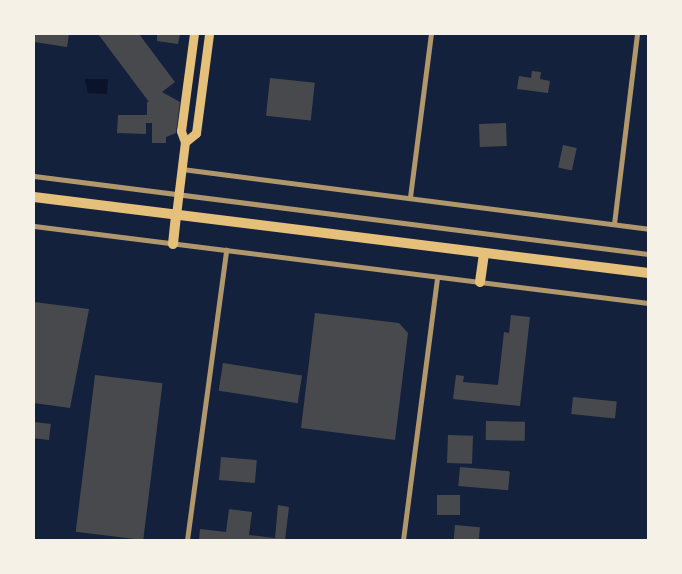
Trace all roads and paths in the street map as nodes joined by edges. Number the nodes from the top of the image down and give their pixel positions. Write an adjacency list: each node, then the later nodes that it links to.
1 (194, 34): 5 (main road)
2 (209, 34): 5 (main road)
3 (431, 34): 9 (street)
4 (638, 34): 12 (street)
5 (185, 142): 6 (main road)
6 (182, 169): 8 (main road); 9 (street)
7 (34, 176): 8 (street)
8 (179, 193): 11 (main road); 18 (street)
9 (410, 197): 12 (street)
10 (34, 198): 11 (highway)
11 (176, 214): 15 (highway); 17 (highway)
12 (614, 224): 14 (street)
13 (34, 226): 15 (street)
14 (648, 229)
15 (173, 244): 16 (street)
16 (226, 250): 20 (street); 23 (street)
17 (484, 253): 19 (highway); 21 (highway)
18 (648, 254)
19 (648, 273)
20 (438, 277): 21 (street); 24 (street)
21 (480, 282): 22 (street)
22 (648, 303)
23 (187, 540)
24 (403, 540)

